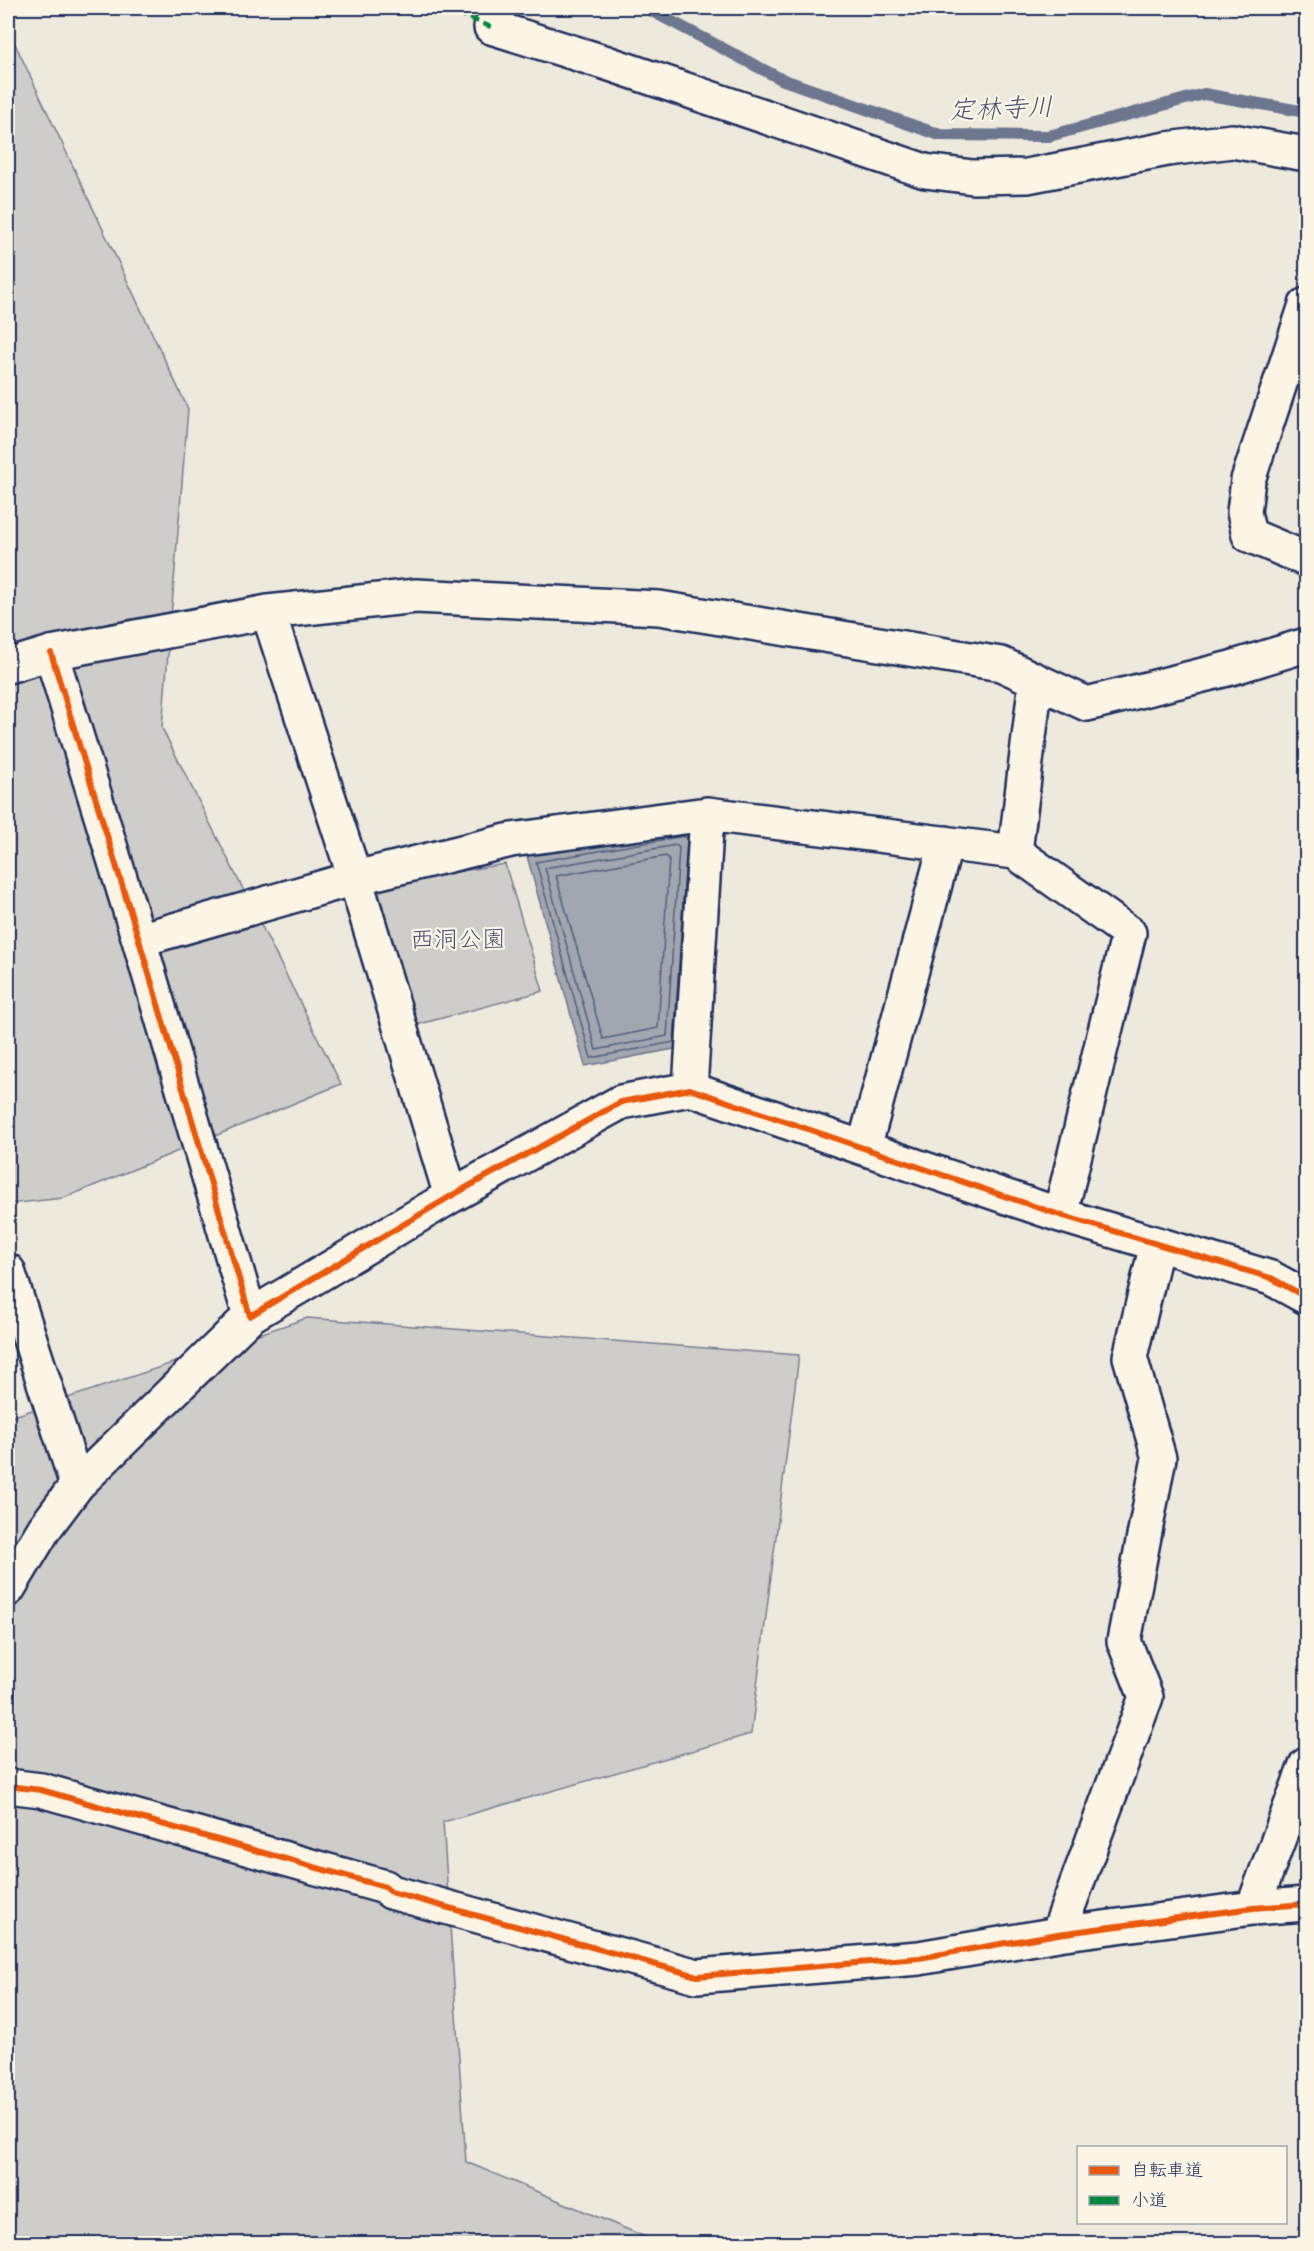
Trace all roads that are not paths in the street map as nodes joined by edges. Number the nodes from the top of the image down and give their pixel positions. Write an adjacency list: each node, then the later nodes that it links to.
1 (499, 8): 2 (street)
2 (1306, 154)
3 (1306, 305): 4 (street)
4 (1306, 559)
5 (268, 612): 7 (street); 9 (street); 13 (street)
6 (1306, 645): 9 (street)
7 (51, 653): 8 (street); 14 (street)
8 (8, 666)
9 (1036, 680): 12 (street)
10 (707, 814): 11 (street); 13 (street); 15 (street)
11 (946, 843): 12 (street); 16 (street)
12 (1015, 852): 18 (street)
13 (355, 878): 14 (street); 17 (street)
14 (139, 940): 22 (street)
15 (690, 1089): 16 (street); 17 (street)
16 (864, 1148): 18 (street)
17 (451, 1196): 22 (street)
18 (1060, 1215): 19 (street)
19 (1157, 1244): 21 (street); 29 (street)
20 (8, 1271): 23 (street)
21 (1306, 1297)
22 (250, 1316): 23 (street)
23 (77, 1485): 24 (street)
24 (8, 1589)
25 (1306, 1765): 28 (street)
26 (8, 1786): 29 (street)
27 (1306, 1904): 28 (street)
28 (1253, 1908): 29 (street)
29 (1058, 1934)

